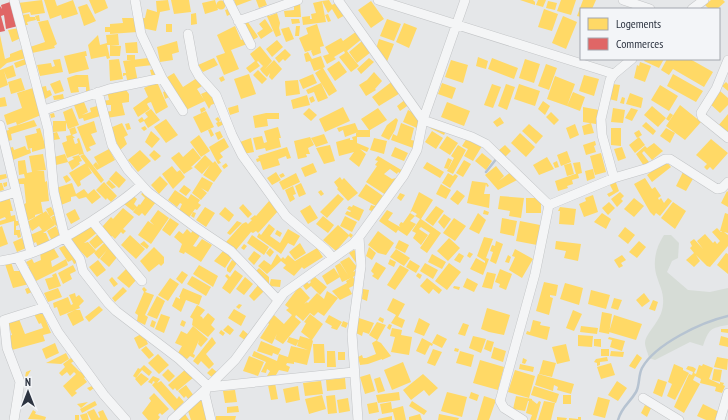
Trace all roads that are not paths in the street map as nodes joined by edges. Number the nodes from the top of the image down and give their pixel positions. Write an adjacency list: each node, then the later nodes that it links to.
1 (14, 0): 21 (street)
2 (135, 0): 19 (street)
3 (228, 0): 12 (street)
4 (298, 0): 12 (street)
5 (338, 0): 23 (street)
6 (378, 0): 13 (street)
7 (465, 0): 13 (street)
8 (623, 0): 10 (street)
9 (704, 0): 11 (street)
10 (647, 8)
11 (693, 8)
12 (238, 21): 15 (street)
13 (458, 24): 18 (street); 23 (street)
14 (188, 34): 37 (street)
15 (250, 45)
16 (631, 60): 18 (street)
17 (728, 60): 25 (street)
18 (614, 74): 26 (street)
19 (162, 78): 20 (street); 22 (street)
20 (98, 92): 21 (street); 28 (street)
21 (44, 110): 34 (street)
22 (183, 111)
23 (423, 120): 31 (street); 33 (street)
24 (0, 125): 29 (street)
25 (728, 138)
26 (614, 178): 27 (street); 31 (street)
27 (728, 182)
28 (141, 184): 32 (street); 40 (street)
29 (16, 192): 30 (street); 35 (street)
30 (0, 196)
31 (549, 204): 51 (street)
32 (92, 221): 34 (street); 39 (street)
33 (359, 237): 37 (street); 42 (street)
34 (65, 238): 35 (street); 43 (street)
35 (31, 254): 36 (street)
36 (18, 258): 38 (street); 41 (street)
37 (332, 258): 40 (street)
38 (0, 261)
39 (142, 281)
40 (278, 300): 43 (street)
41 (45, 307): 46 (street); 47 (street)
42 (354, 372): 43 (street); 50 (street)
43 (208, 388): 48 (street); 49 (street)
44 (728, 393): 53 (street)
45 (643, 398): 52 (street)
46 (14, 420)
47 (126, 420)
48 (172, 420)
49 (211, 420)
50 (358, 420)
51 (523, 420)
52 (679, 420)
53 (720, 420)

